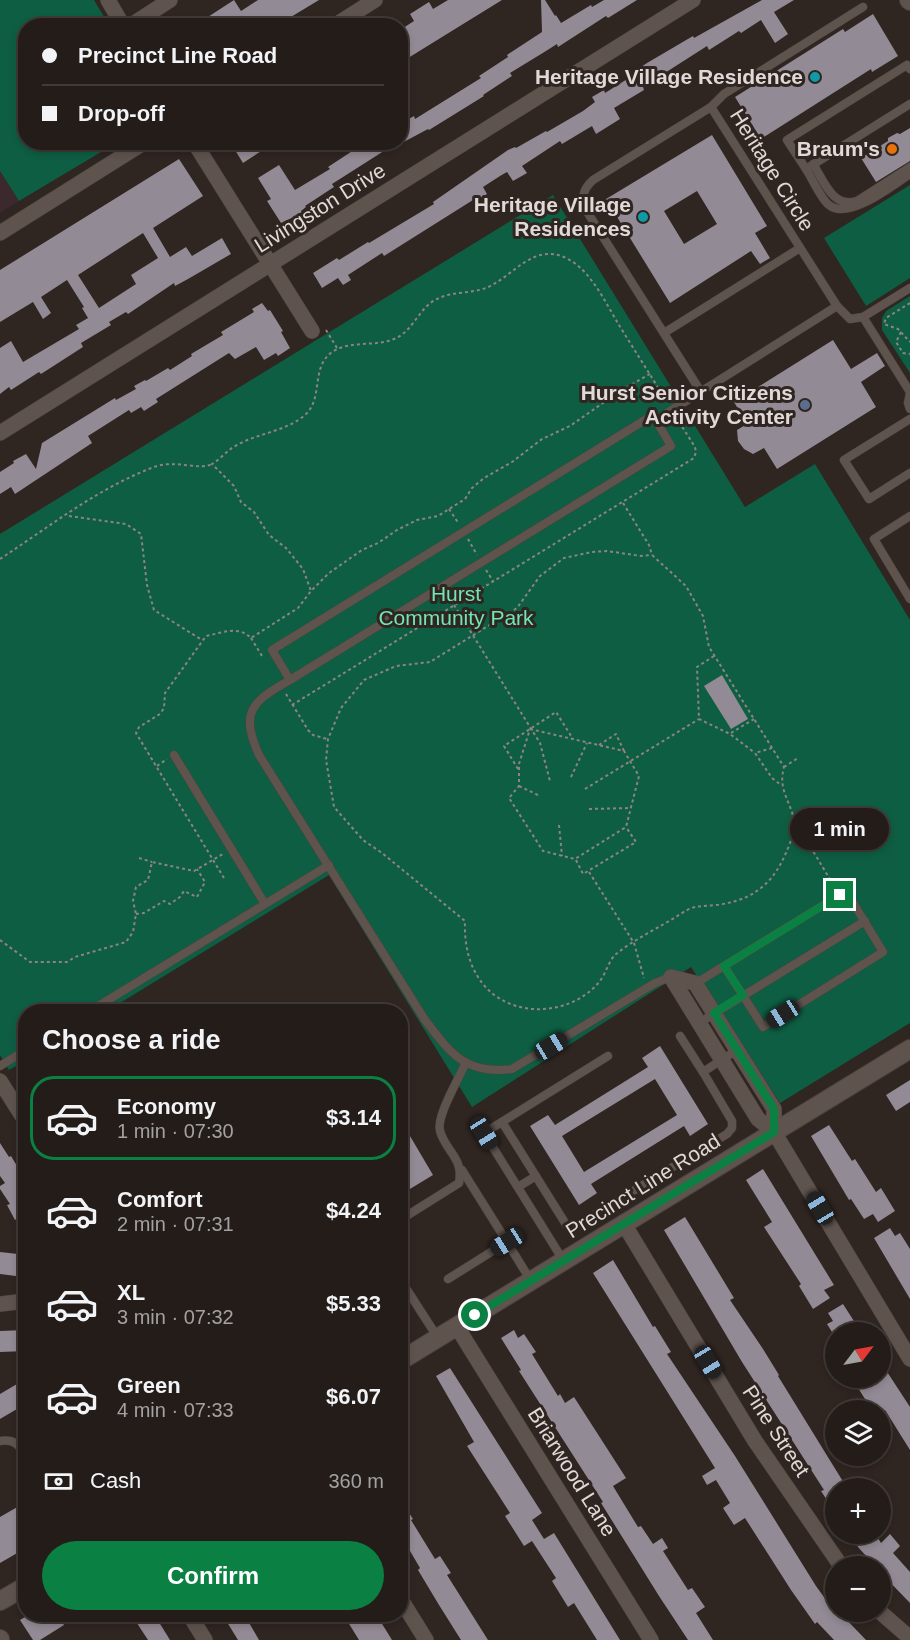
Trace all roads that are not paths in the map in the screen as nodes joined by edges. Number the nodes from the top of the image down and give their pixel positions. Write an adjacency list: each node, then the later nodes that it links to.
1 (108, 0): 6 (street)
2 (170, 0): 7 (street)
3 (375, 0): 8 (street)
4 (693, 0): 20 (street, Livingston Drive)
5 (862, 7): 11 (lane)
6 (118, 18)
7 (142, 18)
8 (347, 18)
9 (910, 69): 16 (lane)
10 (910, 104): 14 (lane)
11 (711, 107): 19 (lane, Heritage Circle); 25 (lane, Heritage Circle)
12 (132, 150): 18 (street)
13 (199, 150): 20 (street)
14 (813, 164): 15 (lane); 16 (lane)
15 (910, 167)
16 (806, 169): 17 (lane)
17 (910, 174)
18 (0, 233)
19 (800, 248): 22 (lane, Heritage Circle); 25 (lane)
20 (271, 264): 24 (street); 31 (street, Livingston Drive)
21 (910, 288): 23 (lane)
22 (837, 306): 23 (lane); 26 (lane)
23 (863, 316): 27 (lane)
24 (312, 331)
25 (664, 333): 26 (lane, Heritage Circle)
26 (701, 392): 30 (lane)
27 (910, 392): 28 (lane)
28 (910, 410)
29 (910, 419): 32 (lane)
30 (656, 420): 35 (lane); 35 (lane)
31 (0, 433)
32 (910, 473)
33 (910, 516): 34 (lane)
34 (910, 598)
35 (290, 680): 37 (lane)
36 (174, 755): 38 (lane)
37 (329, 865): 38 (lane); 54 (lane)
38 (265, 904): 45 (lane)
39 (865, 921): 40 (lane); 44 (lane); 44 (lane)
40 (724, 966): 42 (lane); 44 (lane)
41 (671, 977): 42 (street); 43 (street); 54 (lane)
42 (695, 983): 43 (lane); 46 (street)
43 (681, 992): 47 (street)
44 (743, 995): 46 (lane)
45 (101, 1004)
46 (714, 1013): 47 (lane); 50 (street)
47 (699, 1023): 53 (street)
48 (680, 1036): 56 (lane)
49 (910, 1049): 60 (main road, Precinct Line Road)
50 (737, 1050): 53 (lane); 60 (street)
51 (18, 1055): 55 (lane)
52 (608, 1056): 59 (lane)
53 (722, 1059): 56 (lane); 60 (street)
54 (465, 1064): 61 (lane)
55 (0, 1066)
56 (703, 1072): 62 (lane)
57 (0, 1081): 58 (street)
58 (18, 1109)
59 (502, 1122): 62 (lane); 63 (lane)
60 (774, 1132): 65 (main road, Precinct Line Road); 76 (street)
61 (462, 1170): 64 (lane); 66 (lane)
62 (536, 1176): 63 (lane)
63 (518, 1187): 67 (lane)
64 (408, 1215)
65 (624, 1224): 67 (main road, Precinct Line Road); 79 (street, Pine Street)
66 (507, 1242): 68 (lane); 69 (lane)
67 (564, 1261): 69 (main road, Precinct Line Road)
68 (448, 1279)
69 (531, 1281): 73 (main road, Precinct Line Road)
70 (408, 1291): 74 (lane)
71 (18, 1302): 72 (street)
72 (0, 1304)
73 (457, 1327): 74 (main road, Precinct Line Road); 88 (street, Briarwood Lane)
74 (438, 1338): 75 (main road, Precinct Line Road)
75 (408, 1356)
76 (910, 1359)
77 (0, 1441): 78 (lane)
78 (18, 1443)
79 (834, 1556)
80 (18, 1591): 81 (main road)
81 (0, 1601)
82 (408, 1611): 87 (street)
83 (891, 1621): 85 (street)
84 (194, 1622): 86 (street)
85 (910, 1638)
86 (205, 1640)
87 (426, 1640)
88 (651, 1640)

